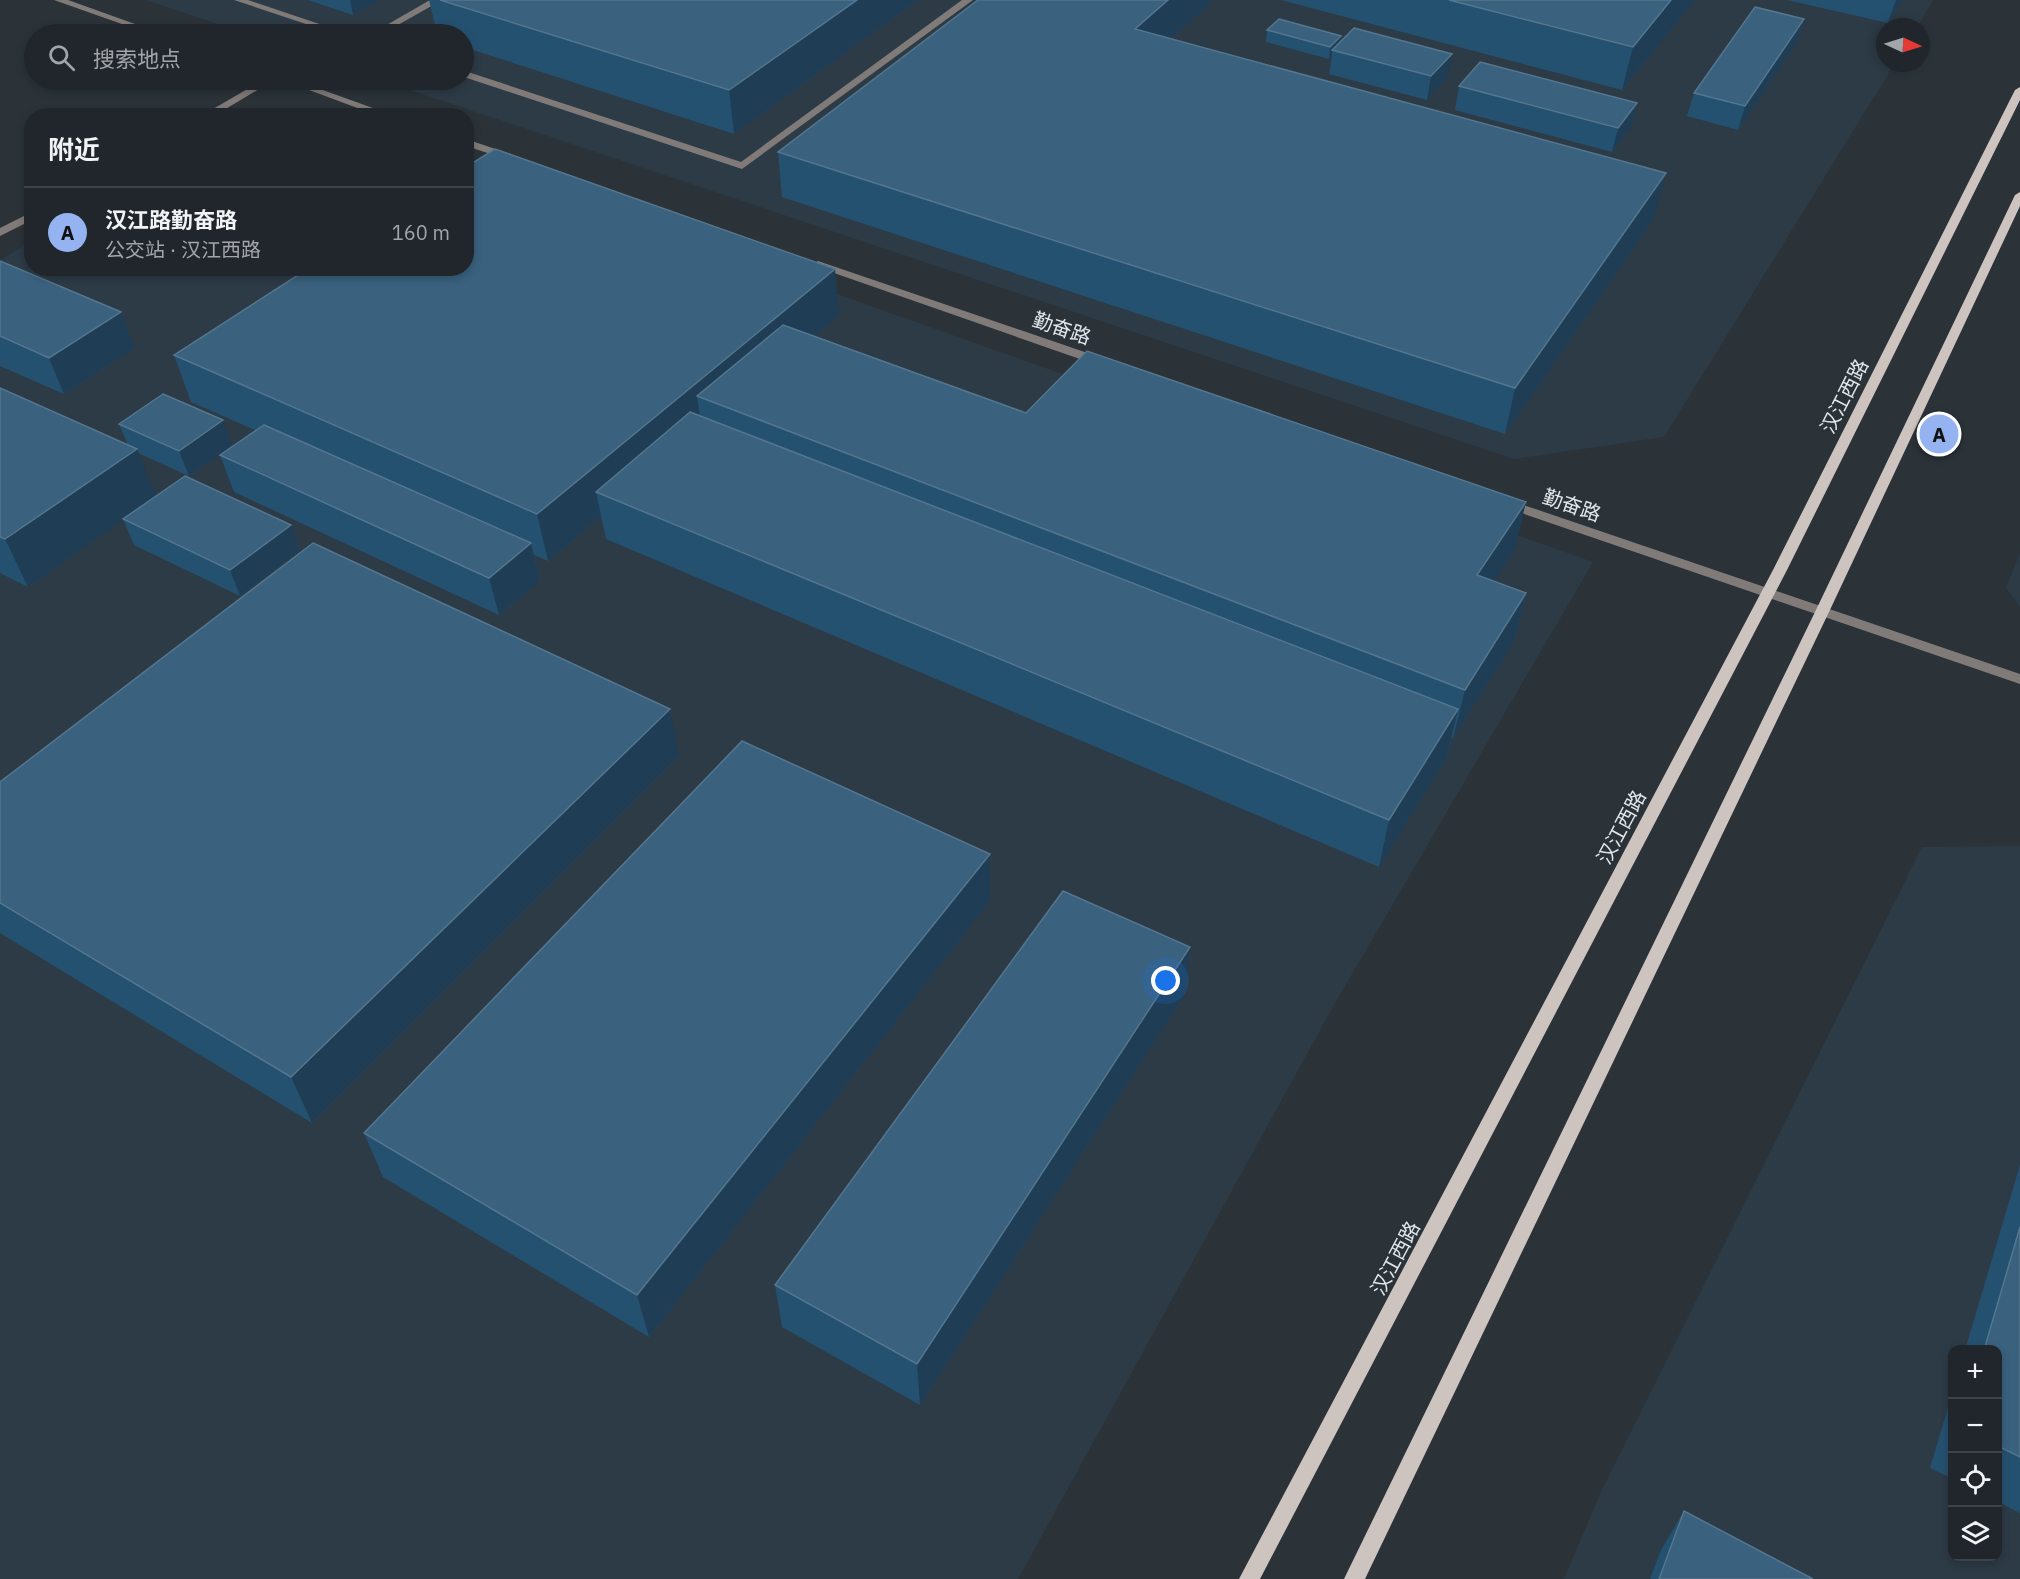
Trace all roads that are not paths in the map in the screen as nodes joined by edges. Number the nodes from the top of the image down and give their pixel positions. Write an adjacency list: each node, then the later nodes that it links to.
1 (58, 0): 5 (street)
2 (239, 0): 6 (street)
3 (437, 0): 7 (street)
4 (968, 0): 8 (street)
5 (129, 24)
6 (313, 24)
7 (394, 24)
8 (474, 77)
9 (252, 90): 12 (street)
10 (316, 90): 13 (street)
11 (2020, 90): 22 (main road, 汉江西路)
12 (220, 108)
13 (367, 108)
14 (474, 145): 15 (street)
15 (523, 161)
16 (2020, 195): 23 (main road)
17 (24, 220): 18 (street)
18 (0, 233)
19 (805, 259): 20 (street, 勤奋路)
20 (1109, 365)
21 (1493, 498): 22 (street, 勤奋路)
22 (1768, 593): 23 (street, 勤奋路); 25 (main road, 汉江西路)
23 (1822, 612): 24 (street, 勤奋路); 26 (main road)
24 (2020, 679)
25 (1249, 1579)
26 (1354, 1579)

